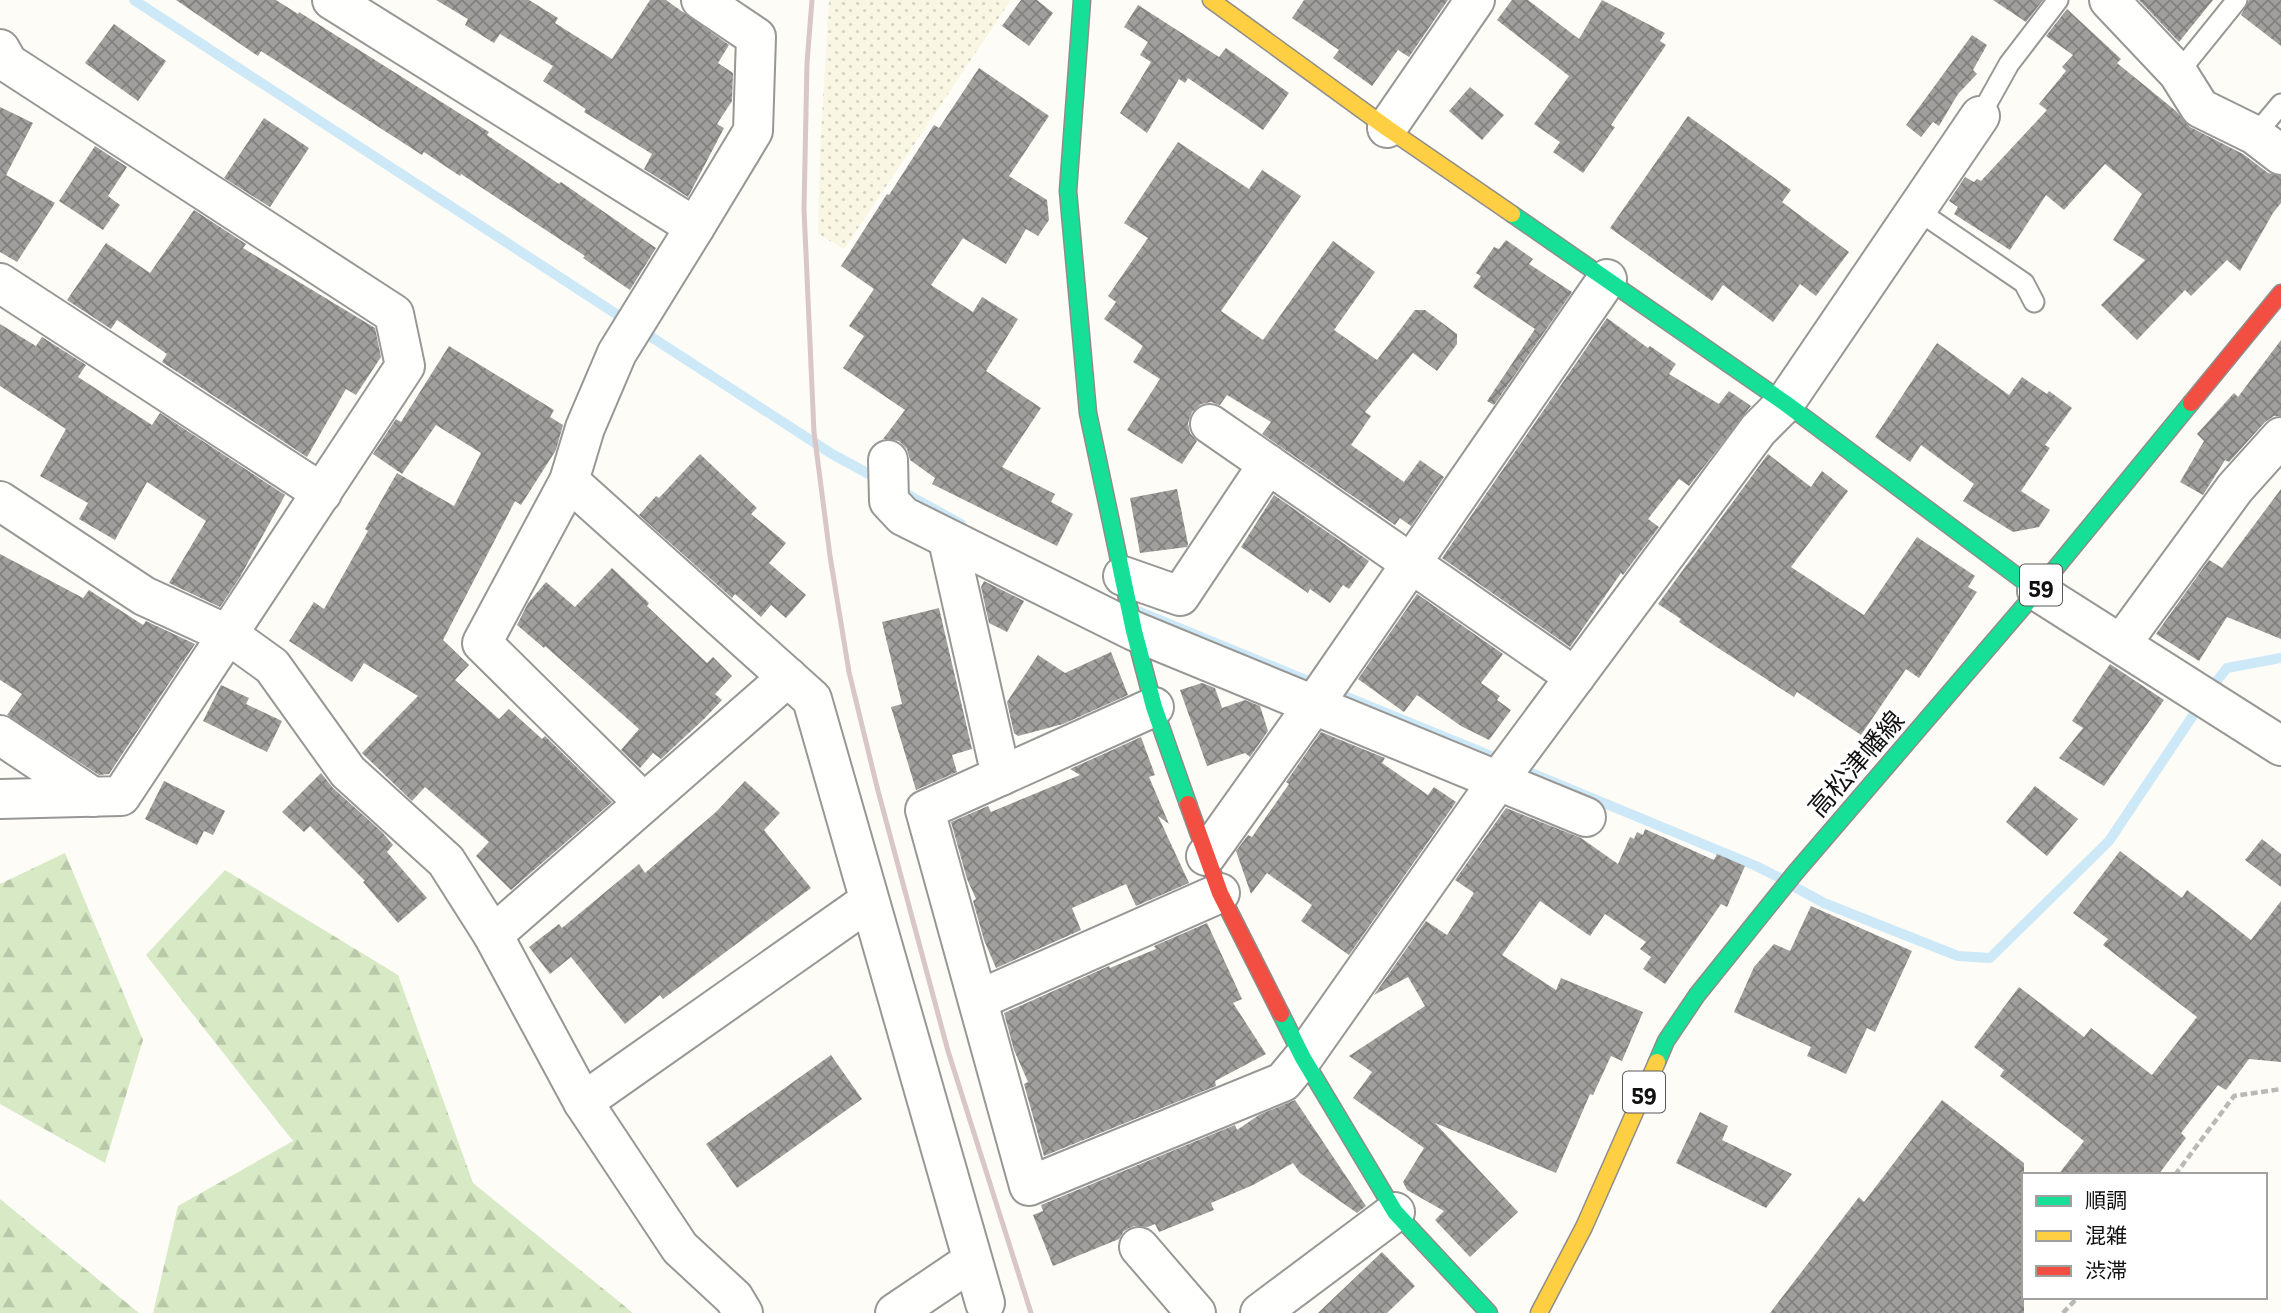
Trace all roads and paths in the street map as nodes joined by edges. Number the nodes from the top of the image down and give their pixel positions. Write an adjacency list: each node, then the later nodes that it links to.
1 (332, 0): 16 (street)
2 (701, 0): 16 (street)
3 (1082, 0): 31 (street)
4 (1475, 0): 13 (street)
5 (2057, 0): 12 (lane)
6 (2109, 0): 10 (street)
7 (2237, 0): 10 (lane)
8 (1227, 4): 13 (street)
9 (0, 49): 27 (street)
10 (2178, 72): 14 (street)
11 (2281, 104): 14 (lane)
12 (1980, 116): 15 (street)
13 (1387, 128): 17 (street)
14 (2268, 145)
15 (1916, 209): 20 (lane); 21 (street)
16 (695, 227): 26 (street)
17 (1607, 279): 21 (street); 30 (street)
18 (0, 283): 27 (street)
19 (2281, 293): 32 (street, 高松津幡線 / 59)
20 (2034, 302)
21 (1785, 403): 32 (street); 37 (street)
22 (1210, 424): 24 (street)
23 (2281, 437): 35 (street)
24 (1268, 464): 30 (street); 31 (street)
25 (889, 476): 29 (street)
26 (569, 481): 36 (street); 46 (street)
27 (322, 493): 34 (street)
28 (0, 500): 34 (street)
29 (948, 540): 33 (street); 43 (street)
30 (1411, 563): 37 (street); 38 (street)
31 (1124, 582): 33 (street)
32 (2037, 591): 35 (street); 67 (street, 高松津幡線 / 59)
33 (1132, 624): 38 (street); 39 (street)
34 (229, 635): 44 (street); 51 (street)
35 (2121, 644): 41 (street)
36 (788, 677): 46 (street); 50 (street)
37 (1575, 677): 42 (street)
38 (1321, 694): 42 (street); 48 (street)
39 (1154, 707): 43 (street); 48 (street)
40 (0, 735): 44 (street)
41 (2281, 746)
42 (1506, 770): 47 (street); 53 (street)
43 (1001, 776): 52 (street)
44 (93, 797): 45 (street)
45 (0, 799)
46 (643, 803): 51 (street)
47 (1586, 817)
48 (1206, 856): 49 (street)
49 (1220, 892): 52 (street); 53 (street)
50 (869, 901): 55 (street); 59 (street)
51 (493, 935): 55 (street)
52 (978, 1000): 53 (street)
53 (1303, 1058): 57 (street)
54 (2281, 1089): 56 (path)
55 (583, 1102): 62 (street)
56 (2176, 1173)
57 (1395, 1212): 65 (street); 66 (street)
58 (1139, 1247): 64 (street)
59 (972, 1261): 61 (street); 63 (street)
60 (2076, 1299): 68 (path)
61 (985, 1303)
62 (743, 1313)
63 (895, 1313)
64 (1196, 1313)
65 (1260, 1313)
66 (1489, 1313)
67 (1539, 1313)
68 (2063, 1313)

